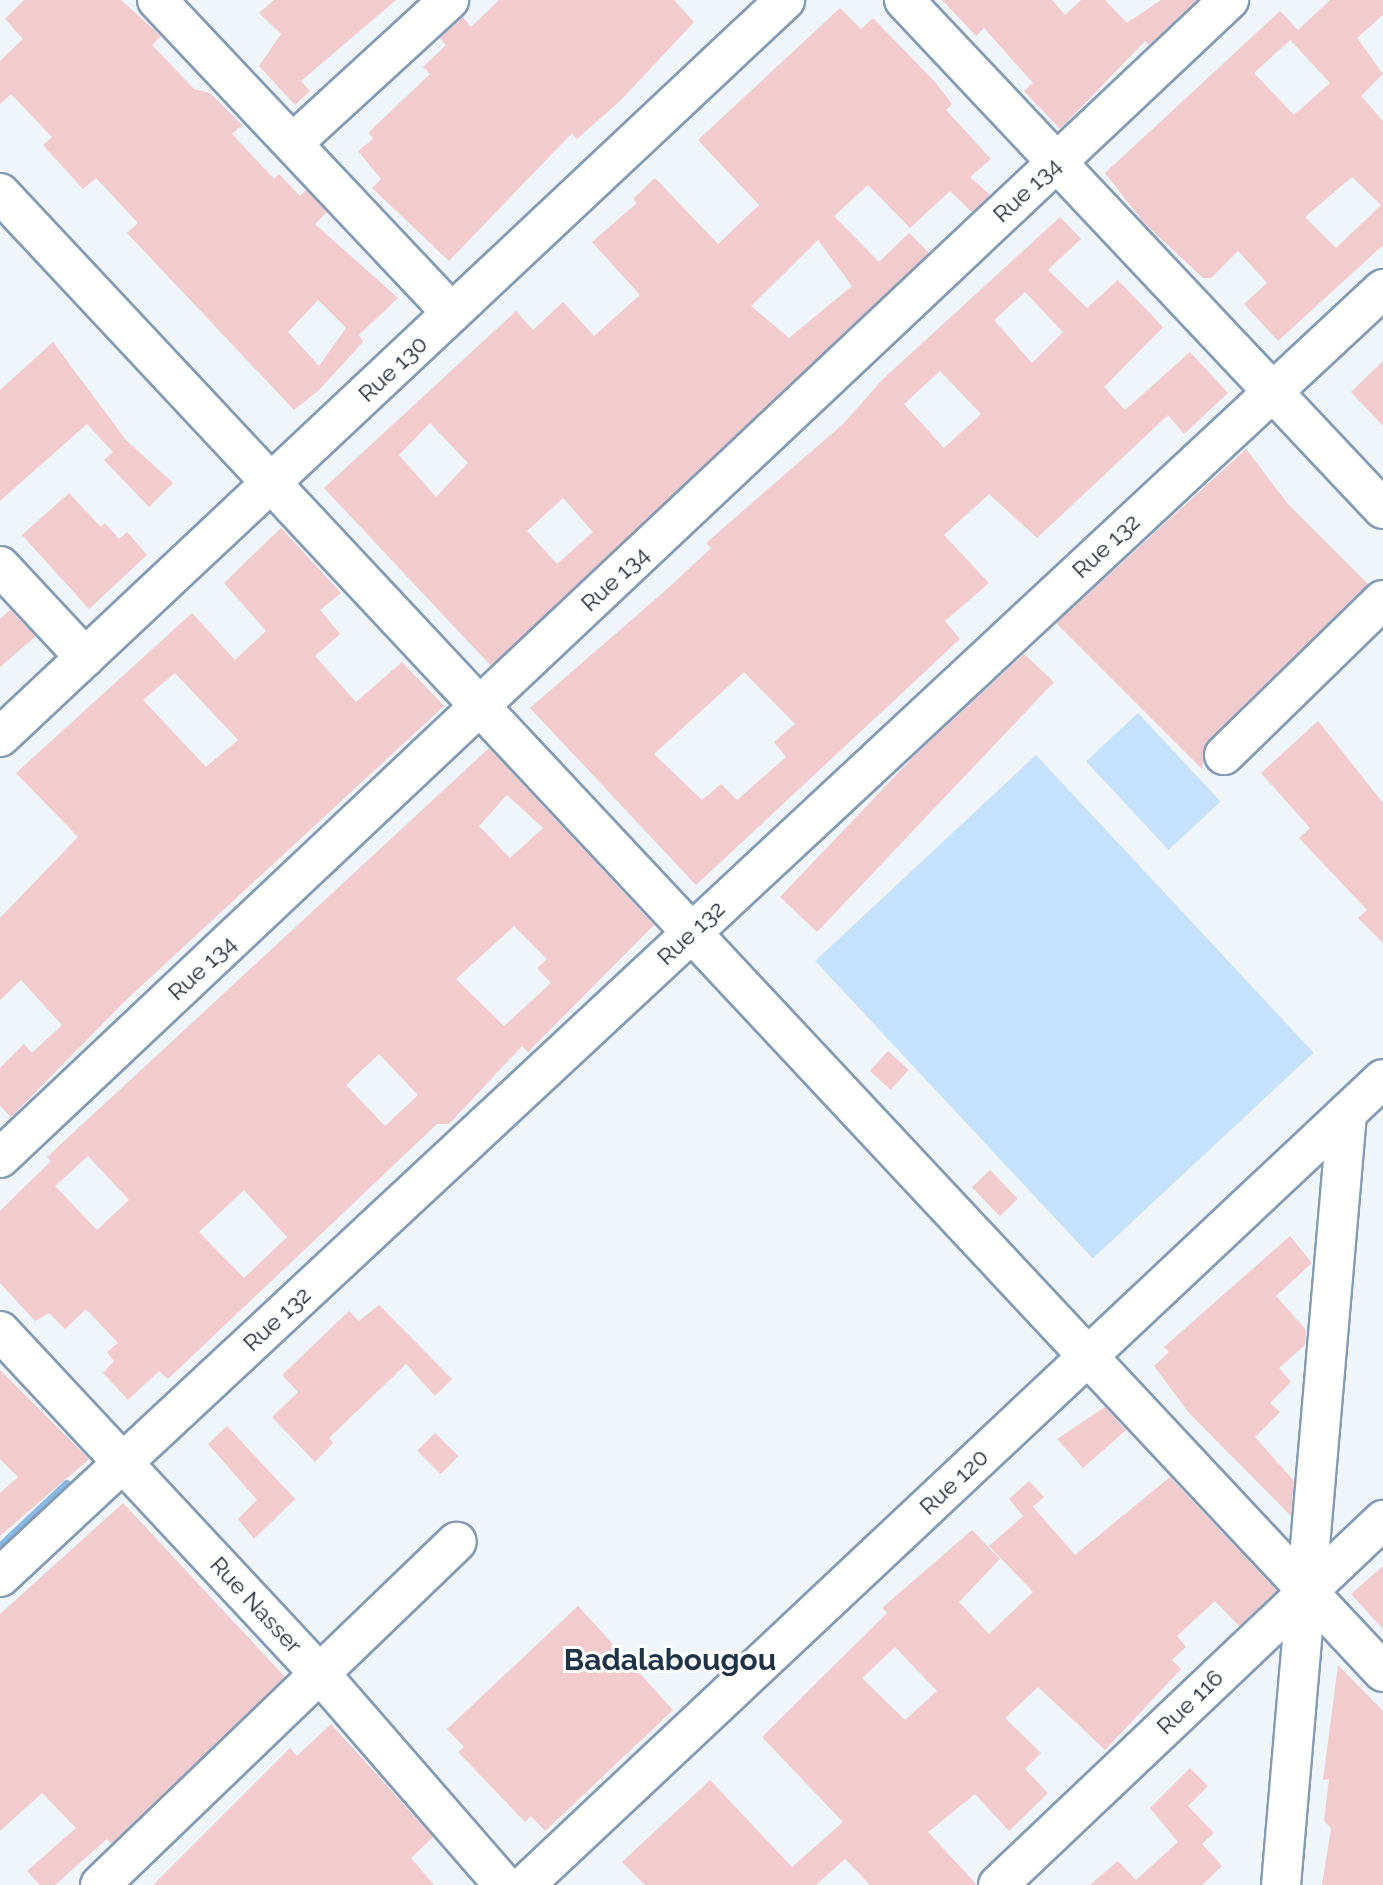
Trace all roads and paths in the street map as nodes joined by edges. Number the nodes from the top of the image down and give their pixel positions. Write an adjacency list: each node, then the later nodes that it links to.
1 (157, 0): 6 (street)
2 (449, 0): 6 (street)
3 (785, 0): 10 (street, Rue 130)
4 (904, 0): 7 (street)
5 (1229, 0): 7 (street, Rue 134)
6 (293, 143): 10 (street)
7 (1056, 163): 11 (street); 17 (street, Rue 134)
8 (0, 193): 12 (street)
9 (1383, 289): 11 (street, Rue 132)
10 (452, 313): 12 (street, Rue 130)
11 (1272, 392): 13 (street); 20 (street, Rue 132)
12 (271, 482): 16 (street, Rue 130); 17 (street)
13 (1383, 509)
14 (0, 566): 16 (street)
15 (1383, 600): 19 (street)
16 (85, 657): 18 (street, Rue 130)
17 (480, 705): 20 (street); 23 (street, Rue 134)
18 (0, 737)
19 (1224, 755)
20 (693, 932): 25 (street); 26 (street, Rue 132)
21 (1383, 1079): 22 (street, Rue 120)
22 (1347, 1113): 25 (street, Rue 120); 30 (street)
23 (0, 1158)
24 (0, 1331): 26 (street, Rue Nasser)
25 (1090, 1356): 30 (street); 35 (street, Rue 120)
26 (123, 1462): 29 (street, Rue 132); 32 (street, Rue Nasser)
27 (1383, 1520): 30 (street, Rue 116)
28 (457, 1542): 32 (street)
29 (0, 1577)
30 (1306, 1592): 31 (street); 36 (street, Rue 116); 37 (street)
31 (1383, 1672)
32 (322, 1675): 33 (street); 34 (street, Rue Nasser)
33 (100, 1885)
34 (504, 1885)
35 (525, 1885)
36 (998, 1885)
37 (1281, 1885)

